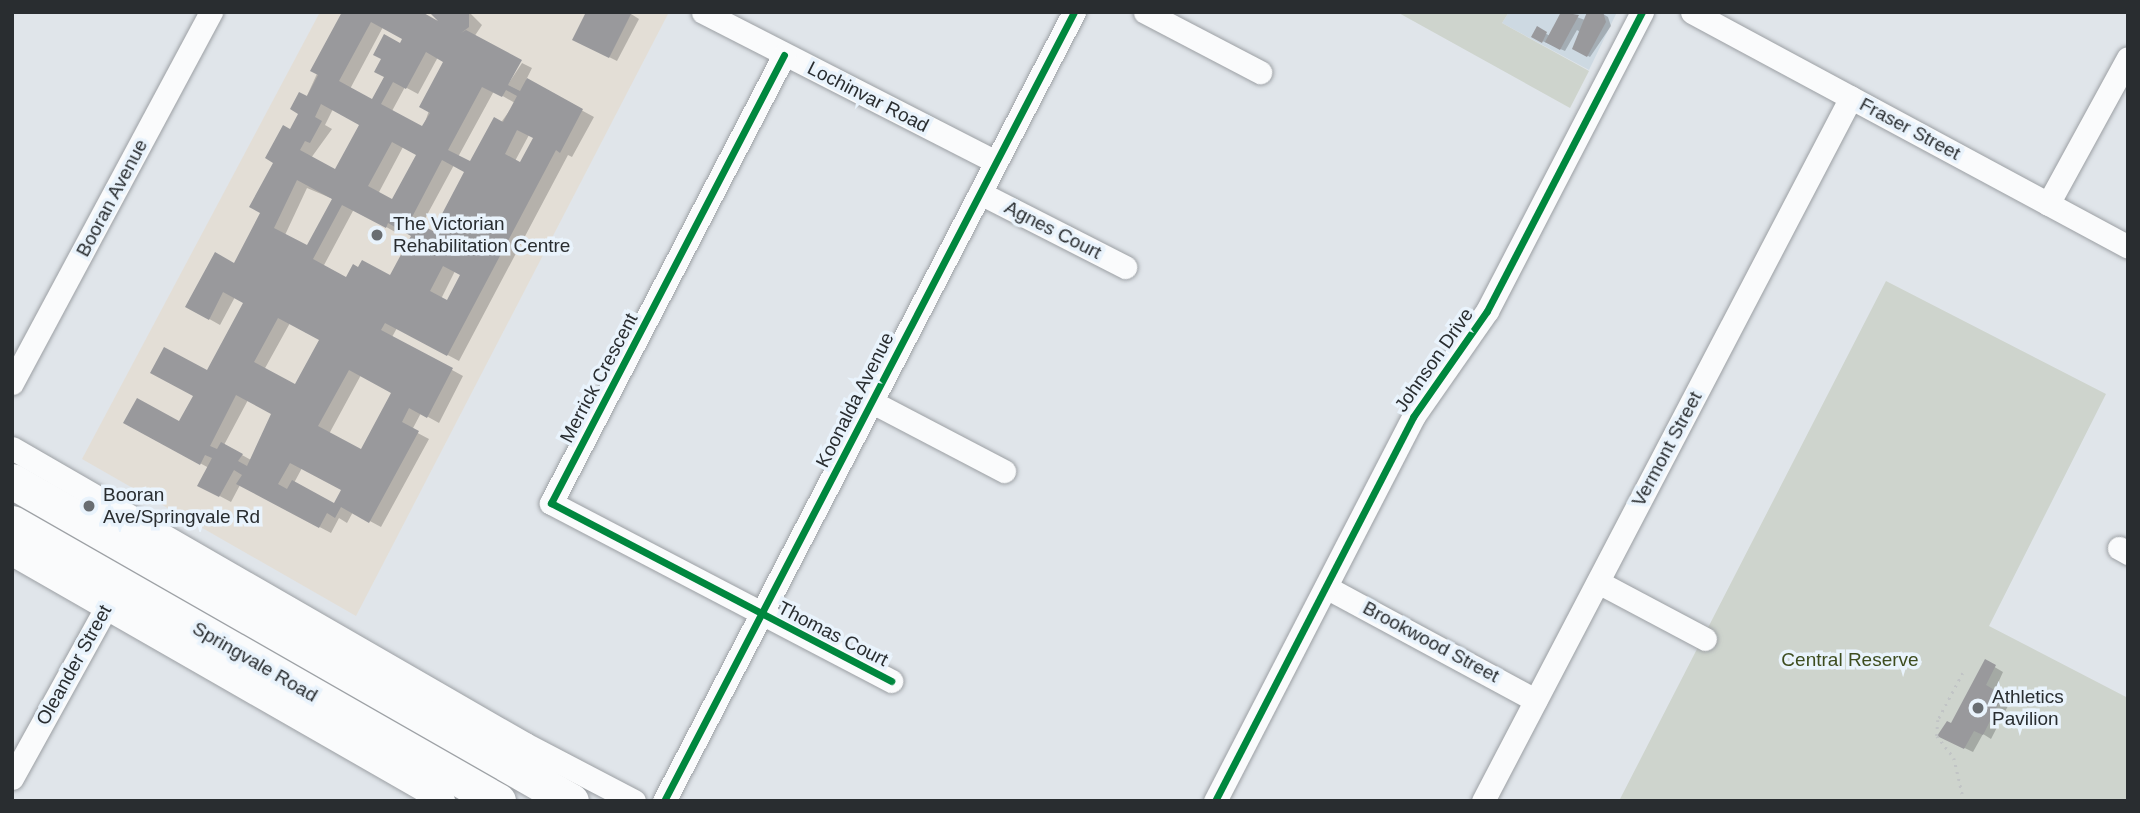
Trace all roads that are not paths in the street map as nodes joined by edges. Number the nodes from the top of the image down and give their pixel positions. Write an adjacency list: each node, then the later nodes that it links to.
1 (211, 12): 17 (street, Booran Avenue)
2 (703, 12): 8 (street, Lochinvar Road)
3 (1074, 12): 12 (street, Koonalda Avenue)
4 (1146, 12): 10 (street)
5 (1642, 12): 27 (street, Johnson Drive)
6 (1692, 12): 7 (street, Fraser Street)
7 (1731, 21): 11 (street, Fraser Street)
8 (784, 55): 12 (street, Lochinvar Road); 29 (street, Merrick Crescent)
9 (2128, 58): 14 (street)
10 (1260, 72)
11 (1851, 97): 14 (street, Fraser Street); 26 (street, Vermont Street)
12 (996, 162): 13 (street, Koonalda Avenue)
13 (980, 193): 16 (street, Agnes Court); 18 (street, Koonalda Avenue)
14 (2048, 204): 15 (street, Fraser Street)
15 (2128, 247)
16 (1125, 267)
17 (12, 383)
18 (872, 402): 20 (street); 29 (street, Koonalda Avenue)
19 (12, 448): 25 (street, Springvale Road)
20 (1004, 471)
21 (12, 481): 23 (highway, Springvale Road)
22 (12, 523): 28 (highway, Springvale Road)
23 (136, 552): 25 (highway, Springvale Road); 28 (street, Oleander Street)
24 (12, 554): 28 (street, Springvale Road)
25 (188, 565): 36 (highway, Springvale Road); 37 (street, Springvale Road)
26 (1598, 582): 30 (street); 32 (street, Vermont Street)
27 (1326, 587): 32 (street, Brookwood Street); 39 (street, Johnson Drive)
28 (112, 596): 33 (street, Oleander Street); 34 (street, Springvale Road); 35 (highway, Springvale Road)
29 (761, 615): 31 (street, Thomas Court); 38 (street, Koonalda Avenue)
30 (1705, 639)
31 (891, 681)
32 (1535, 699): 40 (street, Vermont Street)
33 (12, 778)
34 (443, 801)
35 (498, 801)
36 (571, 801)
37 (635, 801)
38 (664, 801)
39 (1215, 801)
40 (1483, 801)

